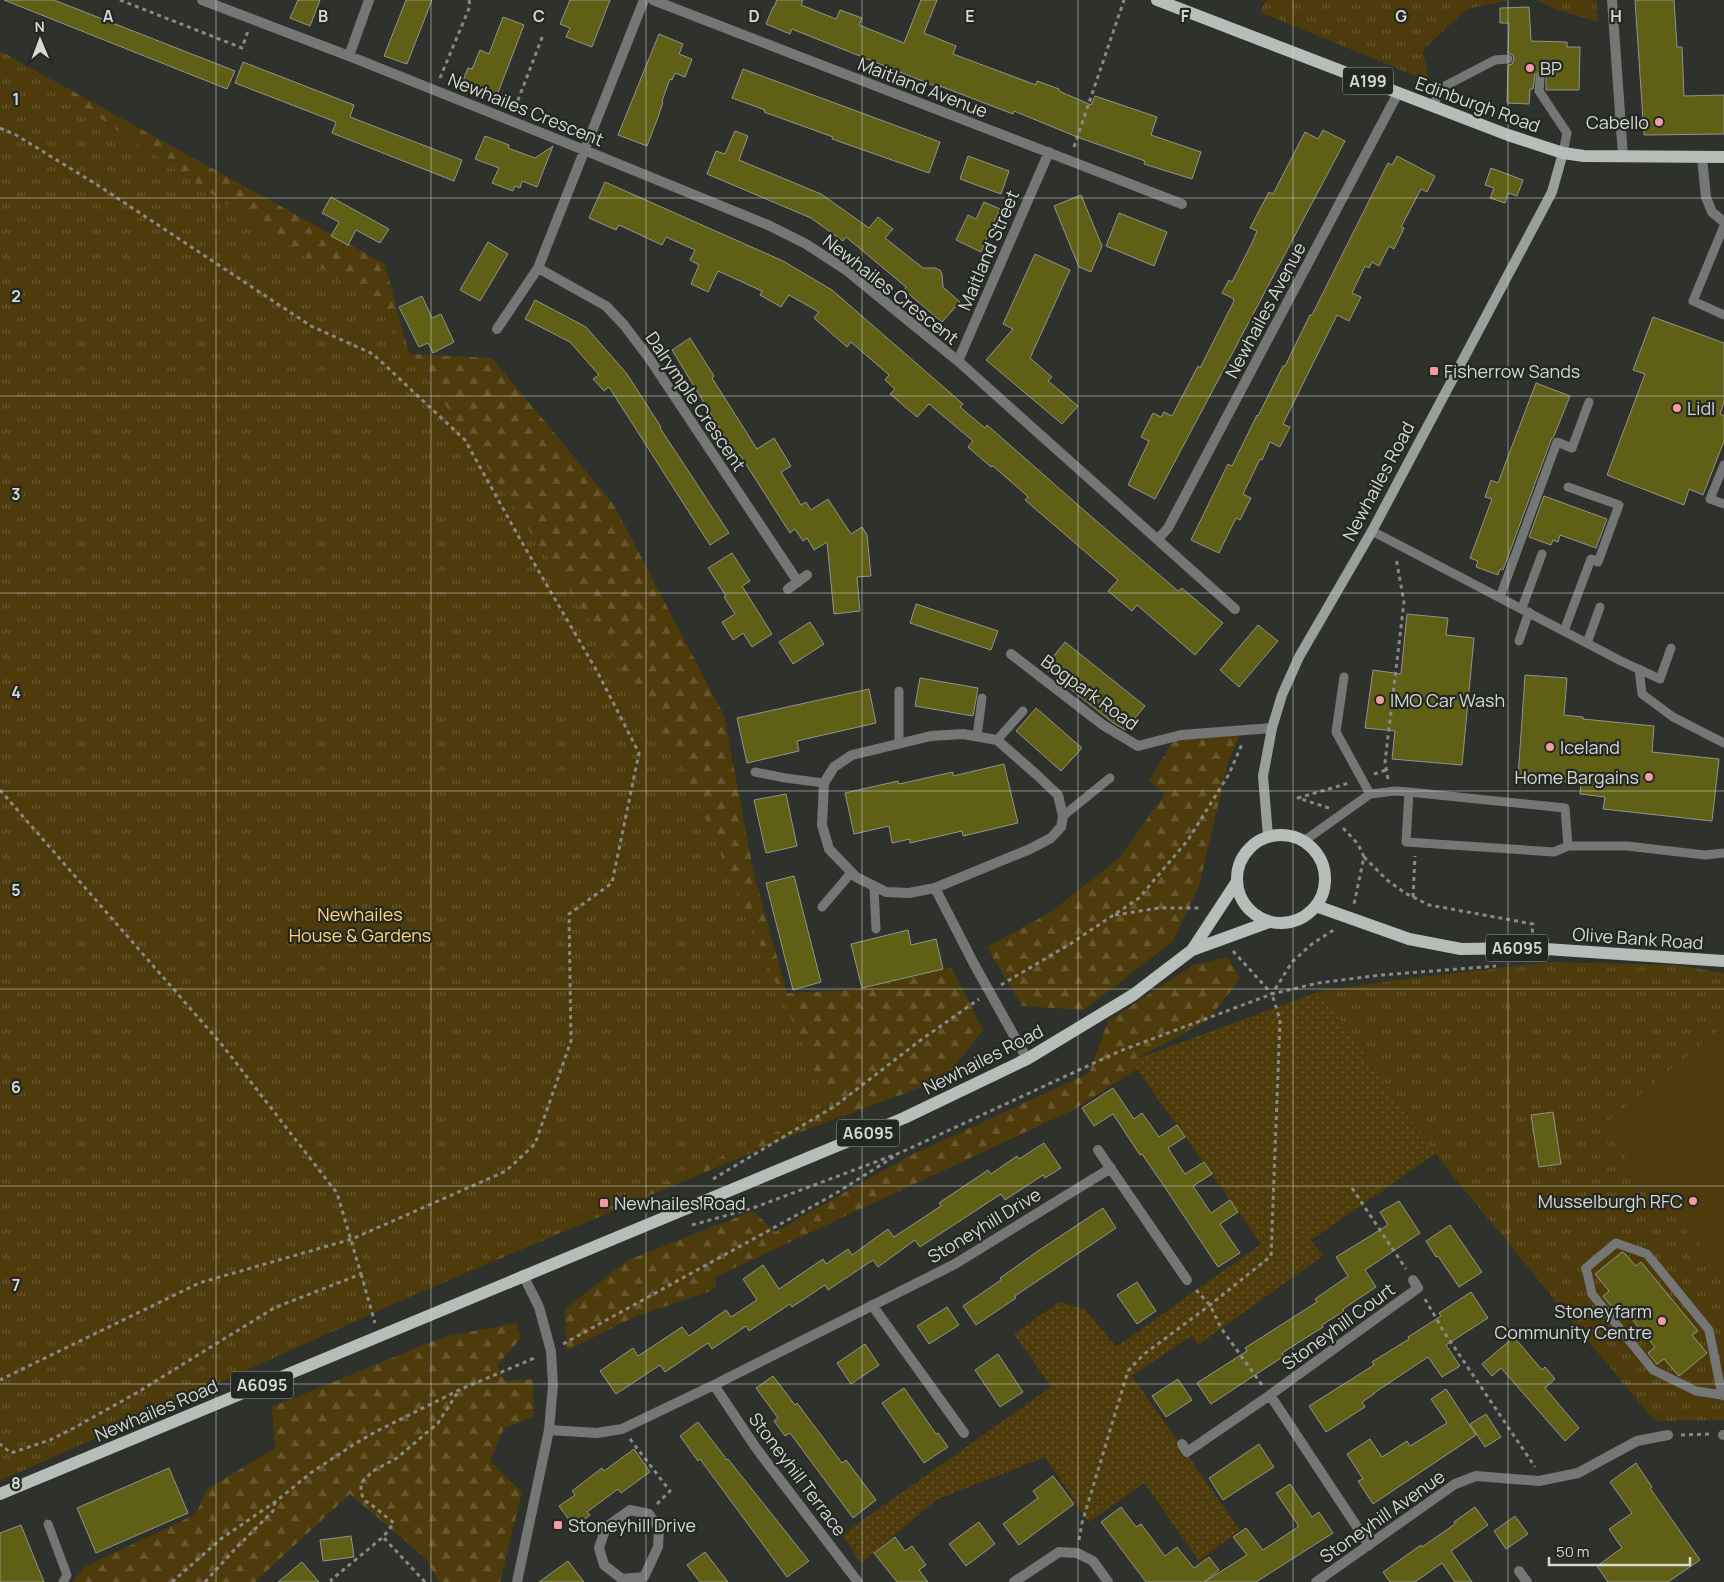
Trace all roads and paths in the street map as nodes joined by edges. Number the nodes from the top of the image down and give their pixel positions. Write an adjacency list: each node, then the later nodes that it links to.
1 (120, 0): 12 (path)
2 (136, 0): 12 (path)
3 (202, 0): 15 (street, Newhailes Crescent)
4 (369, 0): 15 (street)
5 (469, 0): 18 (path)
6 (644, 0): 23 (street)
7 (653, 0): 24 (street, Maitland Avenue)
8 (1124, 0): 29 (path)
9 (1157, 0): 11 (main road, Edinburgh Road / A199)
10 (1612, 0): 26 (street)
11 (1175, 3): 19 (main road, Edinburgh Road / A199)
12 (134, 6): 14 (path)
13 (543, 35): 21 (path)
14 (242, 48)
15 (349, 56): 18 (street, Newhailes Crescent)
16 (1508, 59): 20 (lane)
17 (1540, 78): 25 (lane)
18 (435, 90): 21 (street, Newhailes Crescent)
19 (1398, 93): 20 (main road, Edinburgh Road / A199); 41 (street, Newhailes Avenue)
20 (1433, 106): 25 (main road, Edinburgh Road / A199)
21 (510, 120): 23 (street, Newhailes Crescent)
22 (0, 128): 107 (path)
23 (584, 150): 32 (street); 35 (street, Newhailes Crescent)
24 (1049, 152): 29 (street, Maitland Avenue); 35 (street, Maitland Street)
25 (1564, 153): 26 (main road, A199); 40 (main road, Newhailes Road)
26 (1623, 156): 28 (main road, A199)
27 (1724, 157): 28 (main road, A199)
28 (1702, 158): 31 (street)
29 (1070, 160): 30 (street, Maitland Avenue)
30 (1182, 204)
31 (1724, 224): 33 (lane)
32 (538, 268): 34 (street); 45 (street, Dalrymple Crescent)
33 (1724, 315)
34 (497, 329)
35 (958, 362): 41 (street, Newhailes Crescent)
36 (1589, 402): 47 (lane)
37 (1724, 466): 39 (lane)
38 (1568, 487): 51 (lane)
39 (1724, 504)
40 (1372, 531): 42 (lane); 61 (main road, Newhailes Road)
41 (1158, 539): 49 (street, Newhailes Crescent)
42 (1395, 542): 47 (lane); 66 (path)
43 (1542, 554): 50 (lane)
44 (807, 576): 45 (street)
45 (798, 582): 46 (street)
46 (788, 589)
47 (1500, 597): 50 (lane)
48 (1600, 607): 53 (lane)
49 (1235, 609)
50 (1525, 610): 51 (lane); 52 (lane)
51 (1564, 631): 53 (lane)
52 (1518, 641)
53 (1587, 643): 56 (lane)
54 (1671, 648): 56 (lane)
55 (1011, 654): 61 (street, Bogpark Road)
56 (1639, 670): 64 (lane)
57 (1344, 677): 69 (lane)
58 (899, 691): 65 (lane)
59 (982, 698): 62 (lane)
60 (1023, 711): 63 (lane)
61 (1272, 728): 77 (main road, Newhailes Road)
62 (977, 736): 63 (street); 65 (street)
63 (997, 740): 75 (street)
64 (1724, 743)
65 (900, 744): 70 (street)
66 (1386, 770): 69 (path); 72 (path)
67 (755, 772): 70 (lane)
68 (1110, 778): 75 (lane)
69 (1361, 779): 74 (lane); 76 (path)
70 (824, 783): 83 (street)
71 (0, 790): 107 (path)
72 (1391, 792): 73 (lane); 74 (lane)
73 (1409, 792): 79 (lane); 80 (lane)
74 (1370, 794): 76 (lane)
75 (1063, 816): 86 (street)
76 (1335, 819): 78 (lane); 82 (path)
77 (1268, 836): 78 (main road); 84 (main road, Newhailes Road / A6095)
78 (1304, 841): 88 (main road)
79 (1416, 842): 80 (lane); 87 (path)
80 (1568, 846): 81 (lane)
81 (1724, 853)
82 (1364, 857): 87 (path); 91 (path)
83 (851, 872): 85 (street); 89 (lane)
84 (1236, 883): 92 (main road, Newhailes Road / A6095); 93 (main road)
85 (874, 887): 86 (street); 94 (lane)
86 (935, 888): 101 (street)
87 (1413, 897): 96 (path)
88 (1316, 906): 91 (main road, Olive Bank Road / A6095); 93 (main road, Newhailes Road / A6095)
89 (822, 907)
90 (1112, 916): 92 (path)
91 (1351, 918): 96 (main road, Olive Bank Road / A6095); 100 (path)
92 (1212, 920): 97 (main road, Newhailes Road / A6095)
93 (1269, 922): 95 (main road, Newhailes Road / A6095)
94 (876, 928)
95 (1222, 939): 97 (main road, Newhailes Road / A6095); 100 (path)
96 (1531, 948): 98 (main road, Olive Bank Road / A6095)
97 (1192, 950): 101 (main road, Newhailes Road / A6095)
98 (1724, 961)
99 (1501, 965): 100 (path)
100 (1272, 994): 103 (path)
101 (1027, 1059): 106 (main road, Newhailes Road / A6095)
102 (1098, 1150): 104 (street)
103 (902, 1152): 106 (path); 114 (path)
104 (1111, 1168): 110 (street); 112 (street, Stoneyhill Drive)
105 (1352, 1188): 111 (path)
106 (674, 1213): 109 (main road, Newhailes Road / A6095)
107 (352, 1239): 108 (path); 115 (path)
108 (361, 1274): 113 (path); 125 (path)
109 (523, 1275): 113 (main road, Newhailes Road / A6095); 114 (street)
110 (1187, 1280): 118 (path)
111 (1416, 1284): 118 (street, Stoneyhill Court); 127 (path)
112 (872, 1305): 116 (street, Stoneyhill Drive); 122 (street)
113 (380, 1335): 128 (main road, Newhailes Road / A6095)
114 (551, 1351): 117 (path); 121 (street)
115 (0, 1380)
116 (714, 1385): 120 (street, Stoneyhill Drive); 142 (street, Stoneyhill Terrace)
117 (459, 1390): 129 (path); 132 (path)
118 (1270, 1395): 126 (street, Stoneyhill Court); 133 (street)
119 (1723, 1395): 119 (lane)
120 (622, 1429): 121 (street, Stoneyhill Drive); 130 (path)
121 (549, 1430): 141 (street)
122 (964, 1433)
123 (1668, 1435): 124 (path); 127 (street, Stoneyhill Avenue)
124 (1724, 1435)
125 (0, 1444)
126 (1182, 1444)
127 (1544, 1480): 133 (street, Stoneyhill Avenue)
128 (0, 1494)
129 (275, 1502): 137 (path); 138 (path)
130 (648, 1514): 135 (street); 135 (street)
131 (48, 1524): 136 (lane)
132 (383, 1537): 139 (path); 140 (path)
133 (1369, 1545): 145 (street, Stoneyhill Avenue)
134 (1519, 1571): 146 (street)
135 (646, 1579)
136 (63, 1582)
137 (172, 1582)
138 (205, 1582)
139 (332, 1582)
140 (426, 1582)
141 (517, 1582)
142 (858, 1582)
143 (1014, 1582): 144 (street)
144 (1108, 1582)
145 (1316, 1582)
146 (1527, 1582)

